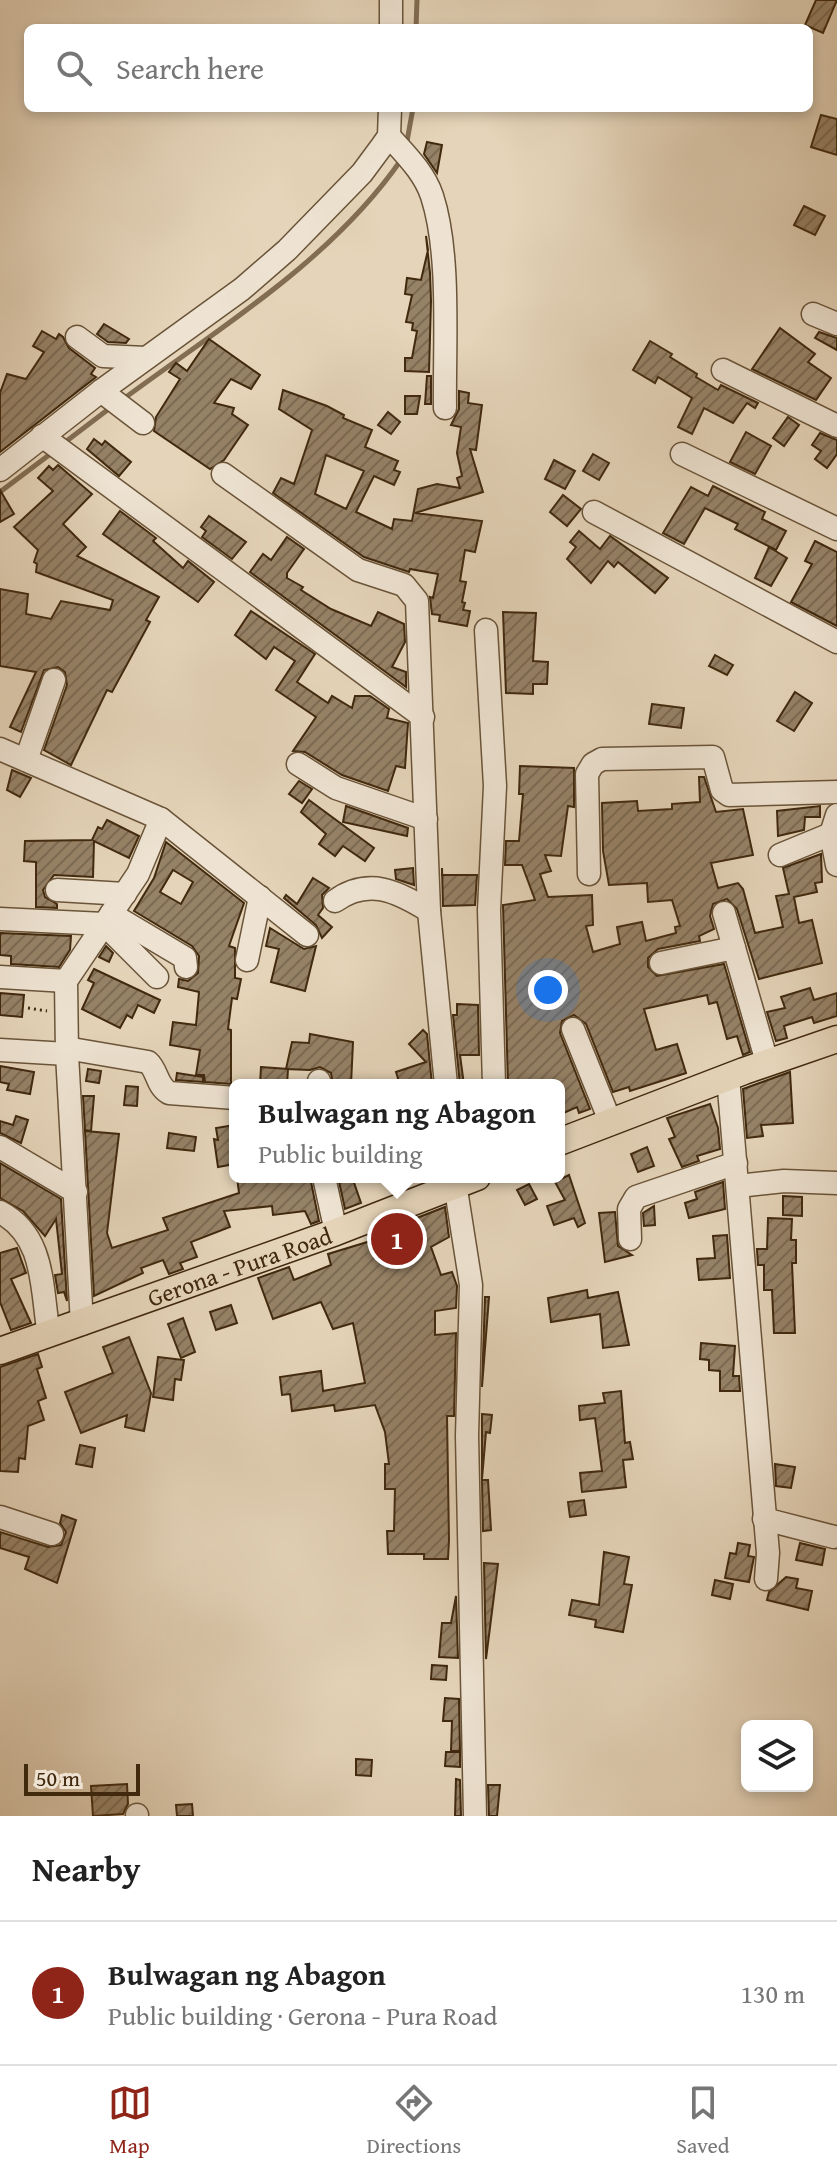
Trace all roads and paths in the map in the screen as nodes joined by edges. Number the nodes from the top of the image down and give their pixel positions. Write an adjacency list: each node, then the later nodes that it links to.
1 (391, 0): 2 (street)
2 (391, 24)
3 (390, 112): 4 (street)
4 (389, 136): 8 (street); 11 (street)
5 (813, 314): 6 (street)
6 (837, 324)
7 (77, 337): 8 (street)
8 (146, 358): 10 (street)
9 (723, 370): 13 (street)
10 (101, 391): 12 (street); 14 (street)
11 (445, 408)
12 (143, 423)
13 (837, 426)
14 (42, 436): 16 (street); 23 (street)
15 (682, 454): 19 (street)
16 (0, 470)
17 (223, 474): 23 (street)
18 (594, 512): 21 (street)
19 (837, 529)
20 (486, 630): 57 (street)
21 (837, 642)
22 (54, 680): 25 (street)
23 (423, 717): 29 (street)
24 (0, 749): 25 (street)
25 (26, 760): 28 (street)
26 (298, 764): 29 (street)
27 (837, 792): 33 (street)
28 (161, 819): 35 (street); 36 (street)
29 (426, 819): 38 (street)
30 (834, 824): 31 (street); 32 (street)
31 (780, 855)
32 (837, 865)
33 (589, 874)
34 (57, 890): 35 (street)
35 (125, 894): 41 (street)
36 (260, 897): 42 (street); 44 (street)
37 (335, 901): 38 (street)
38 (429, 911): 56 (street)
39 (724, 913): 43 (street)
40 (0, 919): 41 (street)
41 (108, 919): 46 (street); 48 (street); 49 (street)
42 (307, 935)
43 (734, 948): 45 (street); 54 (street)
44 (247, 960)
45 (661, 963)
46 (186, 967)
47 (0, 977): 49 (street)
48 (157, 977)
49 (66, 981): 53 (street)
50 (573, 1029): 59 (street)
51 (837, 1039): 54 (main road)
52 (0, 1050): 53 (street)
53 (66, 1051): 58 (street); 68 (street)
54 (767, 1062): 55 (main road)
55 (728, 1077): 59 (main road); 62 (street)
56 (445, 1079)
57 (494, 1079)
58 (229, 1098)
59 (610, 1121): 60 (main road)
60 (565, 1140)
61 (0, 1147): 68 (street)
62 (736, 1163): 67 (street); 71 (street)
63 (325, 1183): 70 (street)
64 (455, 1183): 70 (main road, Gerona - Pura Road)
65 (462, 1183): 80 (street)
66 (837, 1183): 67 (street)
67 (738, 1186): 76 (street)
68 (76, 1192): 72 (street)
69 (0, 1212): 73 (street)
70 (336, 1232): 72 (main road, Gerona - Pura Road)
71 (630, 1239)
72 (82, 1324): 73 (main road, Gerona - Pura Road)
73 (49, 1335): 74 (main road, Gerona - Pura Road)
74 (0, 1351)
75 (0, 1517): 77 (street)
76 (764, 1519): 78 (street); 79 (street)
77 (52, 1534)
78 (834, 1537)
79 (766, 1579)
80 (475, 1816)

